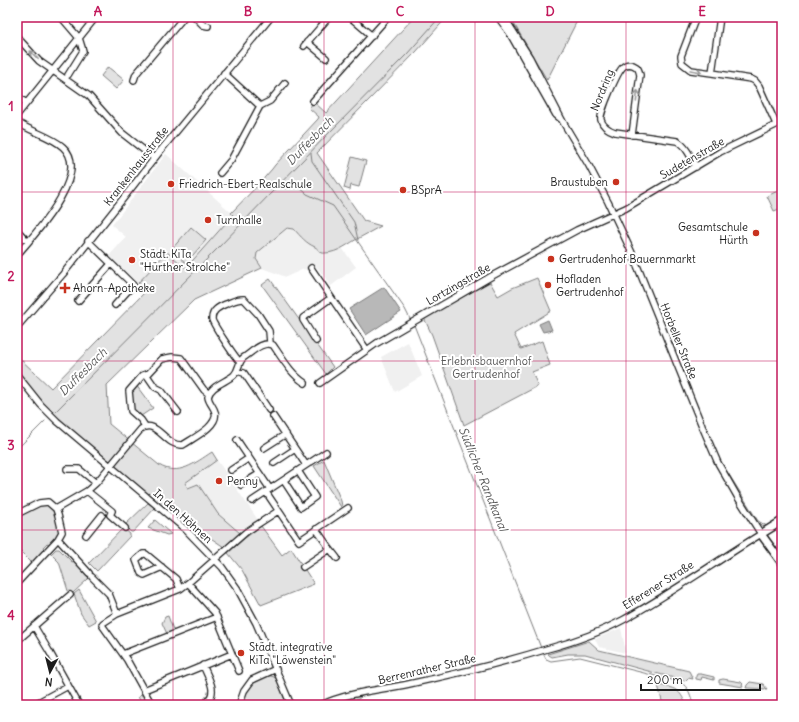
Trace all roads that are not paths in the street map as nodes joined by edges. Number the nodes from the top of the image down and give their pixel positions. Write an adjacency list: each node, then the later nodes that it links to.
1 (61, 17): 16 (street)
2 (96, 17): 16 (street)
3 (184, 17): 22 (street)
4 (195, 17): 13 (street)
5 (330, 17): 17 (street)
6 (350, 17): 14 (street)
7 (388, 17): 14 (street)
8 (498, 17): 30 (street, Horbeller Straße)
9 (504, 17): 30 (street, Horbeller Straße)
10 (696, 17): 20 (street, one-way to 20)
11 (720, 17): 20 (street)
12 (267, 18): 19 (street, Krankenhausstraße)
13 (208, 26)
14 (372, 36): 25 (street)
15 (17, 37): 18 (street, one-way to 15)
16 (79, 38): 18 (street); 21 (street)
17 (326, 58)
18 (53, 71): 26 (street); 33 (street)
19 (224, 73): 27 (street); 33 (street, Krankenhausstraße)
20 (712, 73): 31 (street)
21 (68, 75)
22 (134, 80)
23 (285, 83): 27 (street)
24 (17, 96): 26 (street)
25 (313, 101)
26 (26, 103): 28 (street)
27 (260, 106): 35 (street)
28 (17, 115)
29 (17, 122): 39 (street)
30 (563, 122): 36 (street, Horbeller Straße)
31 (779, 123): 34 (street, Sudetenstraße)
32 (632, 135): 32 (street, Nordring, one-way to 32); 34 (street, Nordring)
33 (154, 158): 38 (street, Krankenhausstraße)
34 (696, 167): 36 (street, Sudetenstraße)
35 (220, 173)
36 (613, 213): 49 (street, Lortzingstraße); 91 (street, Horbeller Straße)
37 (17, 230): 39 (street)
38 (88, 241): 41 (street); 46 (street, Krankenhausstraße)
39 (28, 242): 40 (street)
40 (17, 255)
41 (111, 264): 44 (street); 45 (street)
42 (311, 268): 43 (street)
43 (331, 298): 47 (street); 49 (street)
44 (78, 301)
45 (115, 305)
46 (17, 327)
47 (316, 341)
48 (270, 343): 50 (street); 50 (street); 54 (street)
49 (367, 350): 55 (street, Lortzingstraße)
50 (240, 361): 51 (street)
51 (237, 371): 56 (street); 57 (street)
52 (146, 374): 56 (street); 58 (street); 60 (street)
53 (17, 375): 68 (street, In den Höhnen)
54 (305, 383)
55 (320, 383)
56 (208, 394): 60 (street)
57 (269, 410)
58 (178, 412)
59 (273, 416): 61 (street)
60 (145, 426): 68 (street)
61 (286, 434): 63 (street); 64 (street)
62 (237, 440): 66 (street)
63 (264, 448)
64 (295, 449): 67 (street); 69 (street)
65 (326, 452): 69 (street)
66 (249, 458): 71 (street); 73 (street)
67 (274, 463)
68 (110, 465): 75 (street); 95 (street, In den Höhnen)
69 (306, 465): 72 (street)
70 (67, 469): 75 (street)
71 (231, 470)
72 (298, 471): 74 (street); 74 (street)
73 (259, 474): 76 (street); 78 (street)
74 (284, 481): 78 (street)
75 (96, 482): 77 (street)
76 (241, 485)
77 (87, 491): 80 (street); 82 (street)
78 (268, 491): 79 (street); 83 (street)
79 (252, 501)
80 (101, 502): 85 (street); 86 (street)
81 (348, 508): 89 (street)
82 (56, 509): 84 (street); 92 (street)
83 (278, 511): 89 (street); 95 (street)
84 (17, 514)
85 (110, 515): 86 (street); 88 (street)
86 (102, 516): 90 (street)
87 (782, 521): 91 (main road, Efferener Straße)
88 (125, 528)
89 (316, 529): 93 (street)
90 (86, 534)
91 (761, 534): 96 (main road, Horbeller Straße); 107 (street, Efferener Straße)
92 (58, 539): 99 (street); 103 (street)
93 (330, 549): 94 (street); 98 (street)
94 (337, 558)
95 (216, 559): 100 (street); 111 (street, In den Höhnen)
96 (782, 563)
97 (162, 567): 101 (street)
98 (303, 567)
99 (17, 583)
100 (188, 583): 101 (street); 104 (street)
101 (180, 589): 103 (street)
102 (70, 595): 105 (street)
103 (117, 614): 108 (street)
104 (217, 617): 108 (street); 109 (street)
105 (34, 626): 106 (street); 113 (street)
106 (17, 640)
107 (538, 652): 121 (street, Berrenrather Straße)
108 (123, 654): 114 (street)
109 (232, 654): 110 (street); 112 (street)
110 (203, 665): 114 (street); 115 (street)
111 (276, 669): 119 (street); 120 (street, In den Höhnen)
112 (239, 671)
113 (68, 686): 116 (street); 117 (street)
114 (144, 690): 118 (street)
115 (208, 700)
116 (33, 705)
117 (79, 705)
118 (152, 705)
119 (239, 705)
120 (291, 705)
121 (322, 705)

